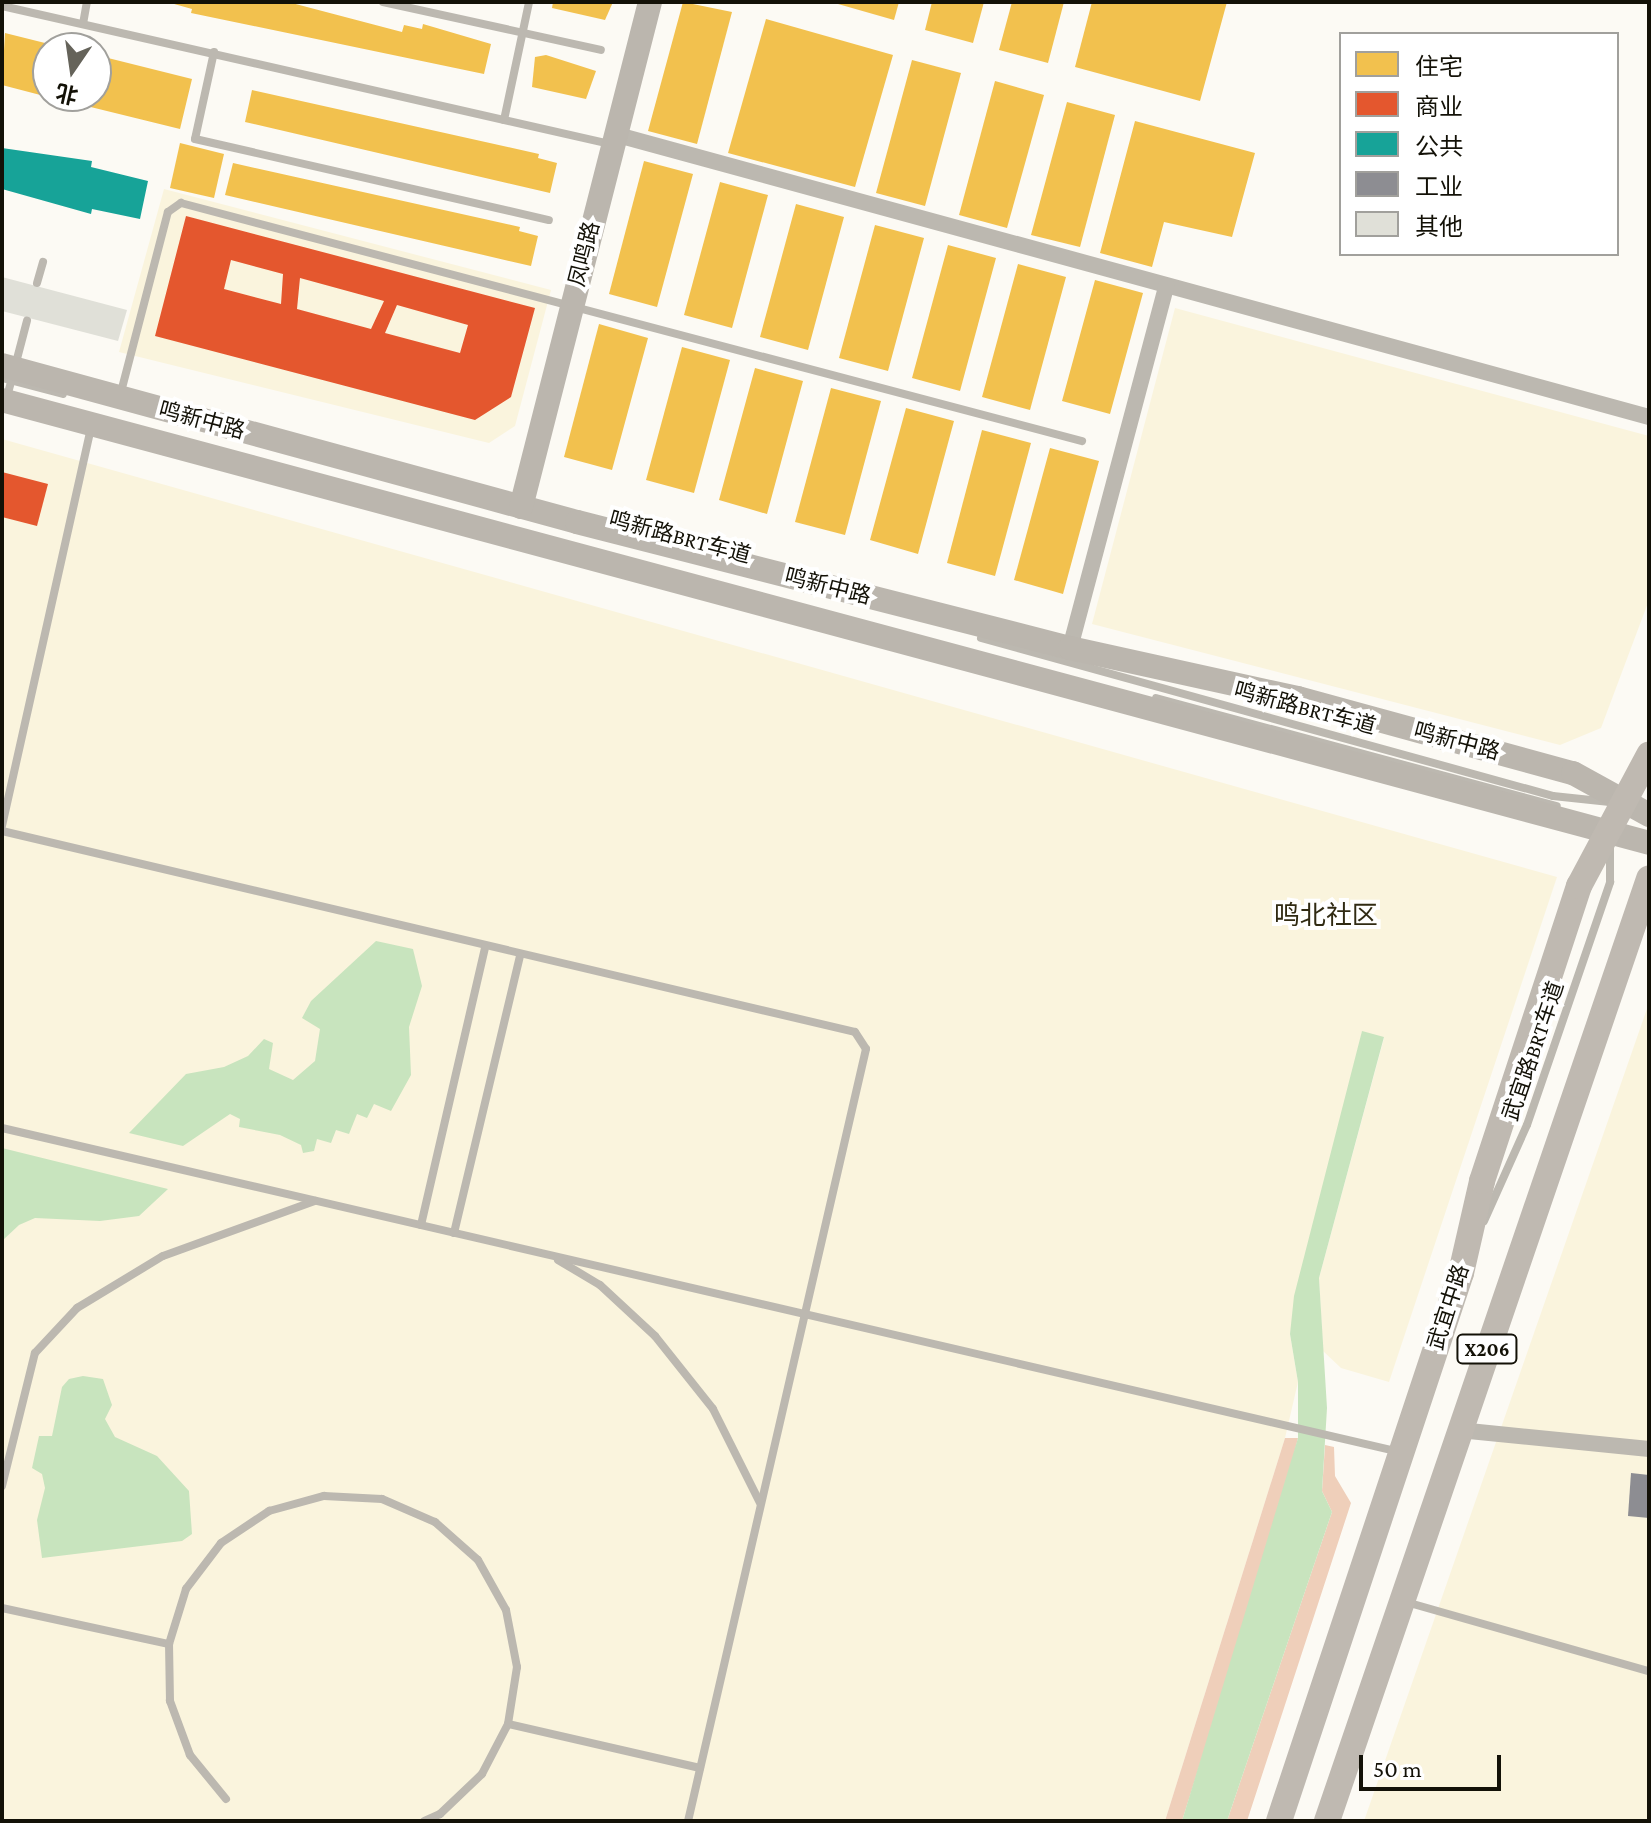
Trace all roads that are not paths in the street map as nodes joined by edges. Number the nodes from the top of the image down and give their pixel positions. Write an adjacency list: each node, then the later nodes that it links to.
1 (87, 2): 6 (lane)
2 (383, 2): 7 (lane)
3 (529, 2): 7 (lane)
4 (650, 2): 11 (main road, 凤鸣路)
5 (2, 6): 6 (lane)
6 (83, 24): 9 (lane)
7 (522, 33): 8 (lane); 10 (lane)
8 (601, 50)
9 (214, 52): 10 (lane); 12 (lane)
10 (504, 120): 11 (lane)
11 (612, 139): 15 (street); 16 (main road, 凤鸣路)
12 (549, 220)
13 (43, 262): 14 (lane)
14 (37, 283)
15 (1166, 286): 20 (street); 24 (street)
16 (571, 303): 19 (lane); 22 (lane); 23 (main road, 凤鸣路)
17 (27, 321): 18 (lane)
18 (6, 384): 19 (main road, 鸣新中路); 21 (main road, 鸣新中路); 27 (lane, 鸣新路BRT车道); 29 (lane, 鸣新路BRT车道)
19 (119, 397): 23 (main road, 鸣新中路)
20 (1649, 417)
21 (92, 425): 26 (lane); 29 (main road, 鸣新中路)
22 (1082, 441)
23 (521, 507): 24 (main road, 鸣新中路)
24 (1070, 648): 27 (main road, 鸣新中路)
25 (1649, 755): 27 (main road, 武宜中路 / X206)
26 (7, 783): 28 (lane)
27 (1638, 810): 29 (main road, 武宜中路 / X206)
28 (2, 828): 32 (lane)
29 (1610, 834): 30 (main road, 鸣新中路); 42 (main road, 武宜中路 / X206)
30 (1649, 843)
31 (1649, 879): 40 (main road, X206)
32 (485, 947): 33 (lane); 36 (lane)
33 (520, 956): 37 (lane); 39 (lane)
34 (2, 1128): 35 (lane)
35 (316, 1201): 36 (lane); 43 (lane)
36 (421, 1225): 37 (lane)
37 (454, 1233): 38 (lane)
38 (550, 1255): 39 (lane); 44 (lane)
39 (805, 1314): 42 (lane); 44 (lane)
40 (1459, 1430): 41 (street); 45 (main road, X206)
41 (1649, 1449)
42 (1398, 1452): 54 (main road, 武宜中路 / X206)
43 (2, 1486)
44 (761, 1504): 50 (lane)
45 (1401, 1601): 48 (lane); 55 (main road, X206)
46 (2, 1608): 47 (lane)
47 (169, 1644): 49 (lane); 51 (lane)
48 (1649, 1671)
49 (508, 1724): 50 (lane); 52 (lane)
50 (700, 1768): 53 (lane)
51 (226, 1799)
52 (424, 1821)
53 (688, 1821)
54 (1279, 1821)
55 (1327, 1821)

